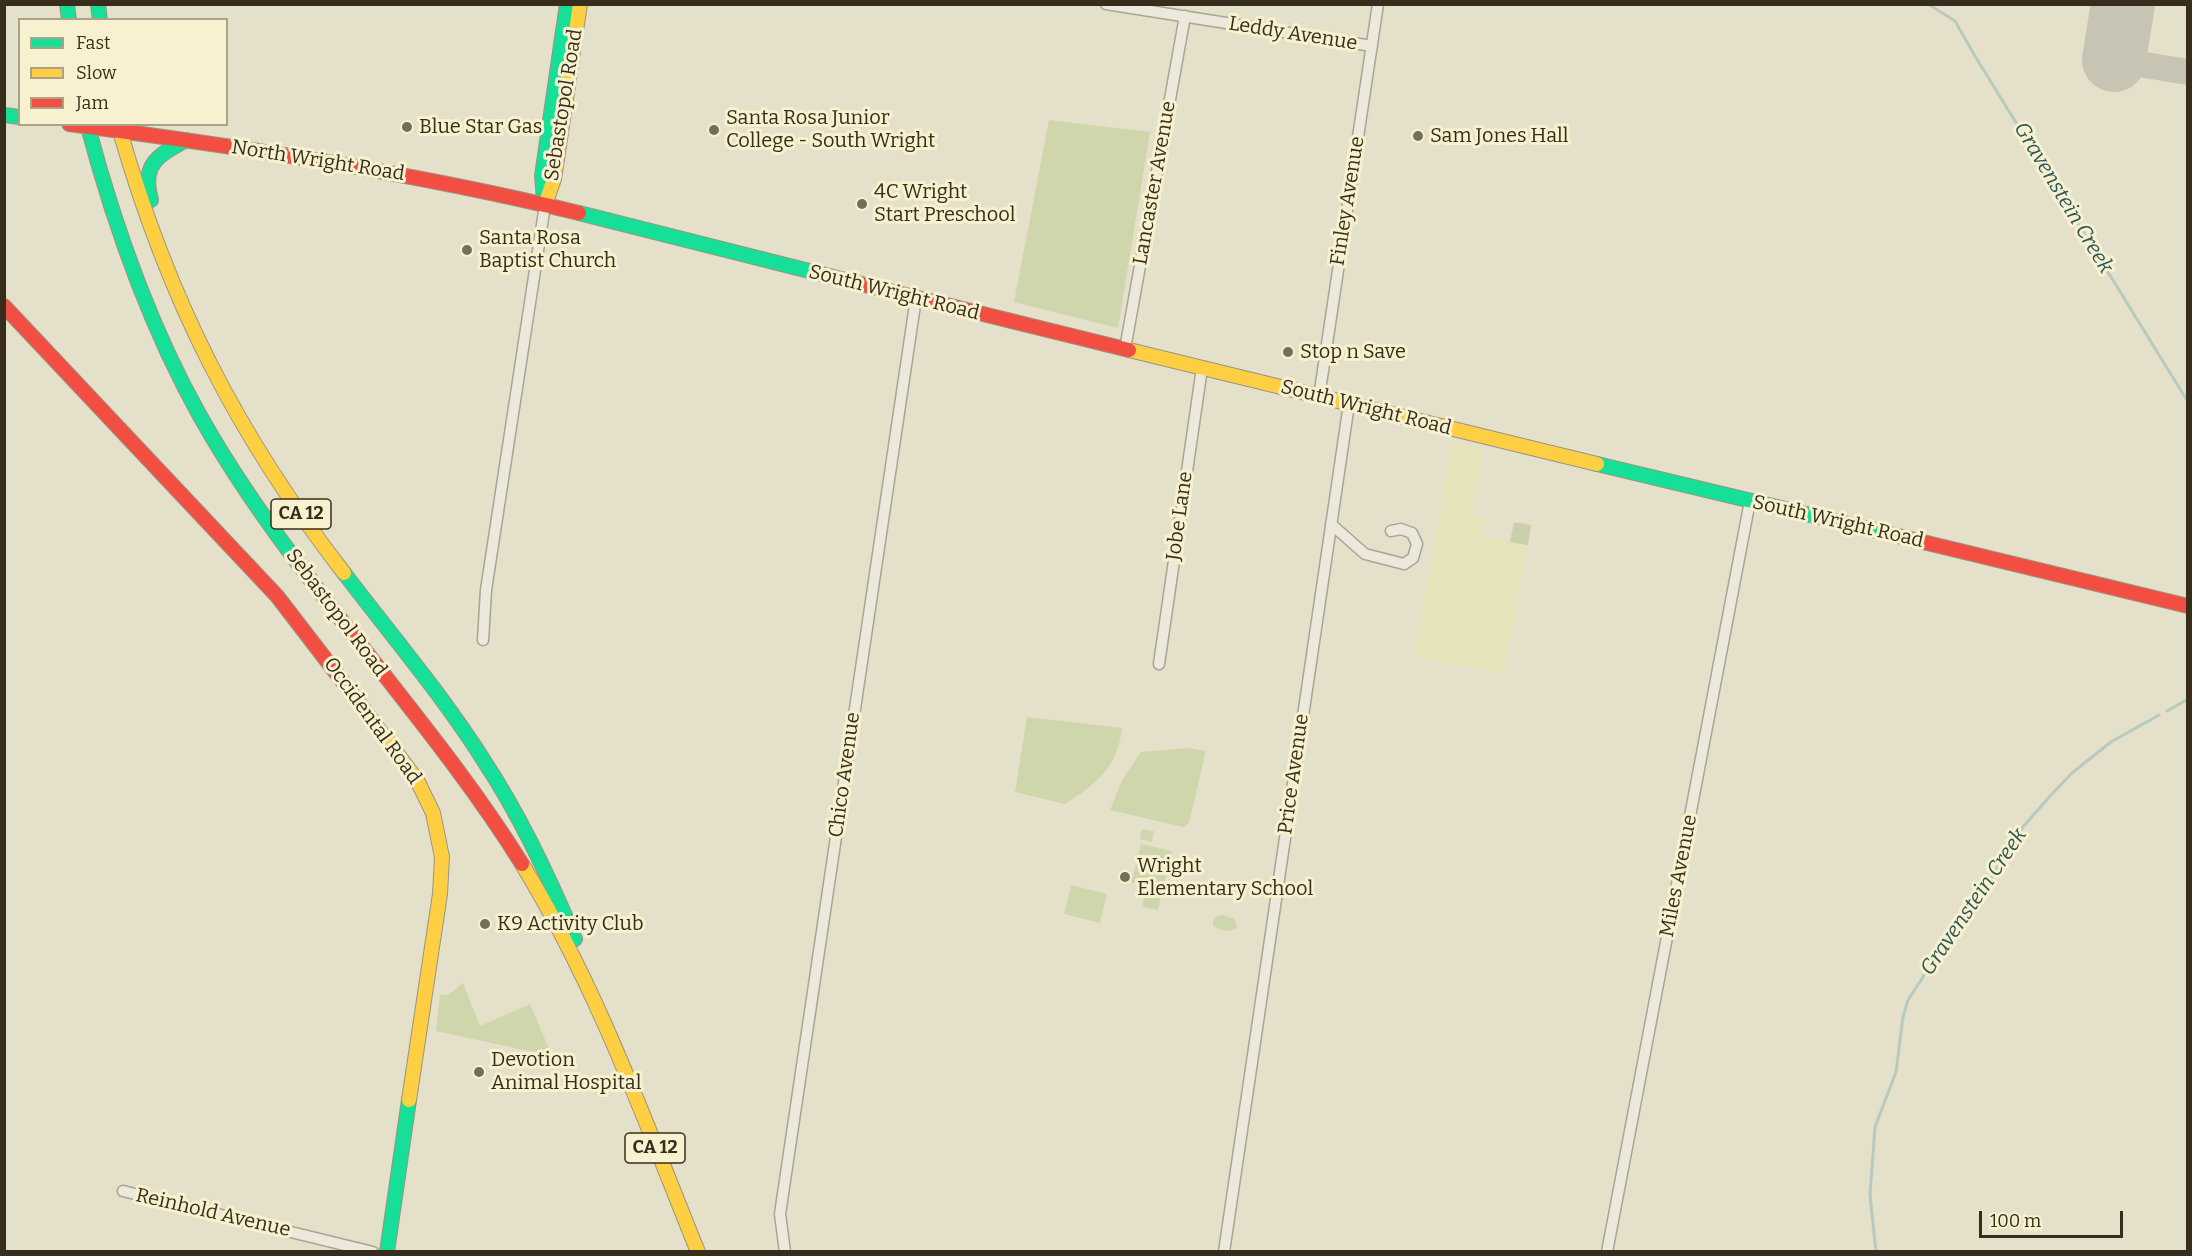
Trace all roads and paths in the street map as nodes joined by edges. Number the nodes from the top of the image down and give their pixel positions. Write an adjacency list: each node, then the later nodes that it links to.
1 (567, 4): 10 (main road, Sebastopol Road)
2 (580, 4): 10 (main road, Sebastopol Road)
3 (1106, 4): 5 (street, Leddy Avenue)
4 (1378, 4): 6 (street, Finley Avenue)
5 (1185, 16): 6 (street, Leddy Avenue); 14 (street, Lancaster Avenue)
6 (1372, 46): 16 (street, Finley Avenue)
7 (88, 126): 8 (main road, North Wright Road); 24 (main road, Sebastopol Road / CA 12)
8 (120, 128): 9 (main road, North Wright Road); 12 (main road, Sebastopol Road / CA 12)
9 (186, 140): 10 (main road, North Wright Road); 12 (main road)
10 (545, 205): 11 (main road, South Wright Road); 22 (street, Sebastopol Road)
11 (916, 298): 14 (main road, South Wright Road); 29 (street, Chico Avenue)
12 (177, 299): 24 (main road, Sebastopol Road / CA 12)
13 (4, 306): 27 (main road, Occidental Road)
14 (1125, 349): 15 (main road, South Wright Road)
15 (1202, 368): 16 (main road, South Wright Road); 23 (street, Jobe Lane)
16 (1319, 397): 17 (main road, South Wright Road)
17 (1349, 404): 18 (main road, South Wright Road); 19 (street, Price Avenue)
18 (1750, 501): 21 (main road, South Wright Road); 31 (street, Miles Avenue)
19 (1331, 524): 20 (street); 30 (street, Price Avenue)
20 (1390, 531)
21 (2187, 606)
22 (483, 640)
23 (1159, 664)
24 (613, 1044): 28 (main road, Sebastopol Road / CA 12)
25 (123, 1191): 26 (street, Reinhold Avenue)
26 (373, 1251)
27 (387, 1251)
28 (698, 1251)
29 (785, 1251)
30 (1224, 1251)
31 (1607, 1251)

